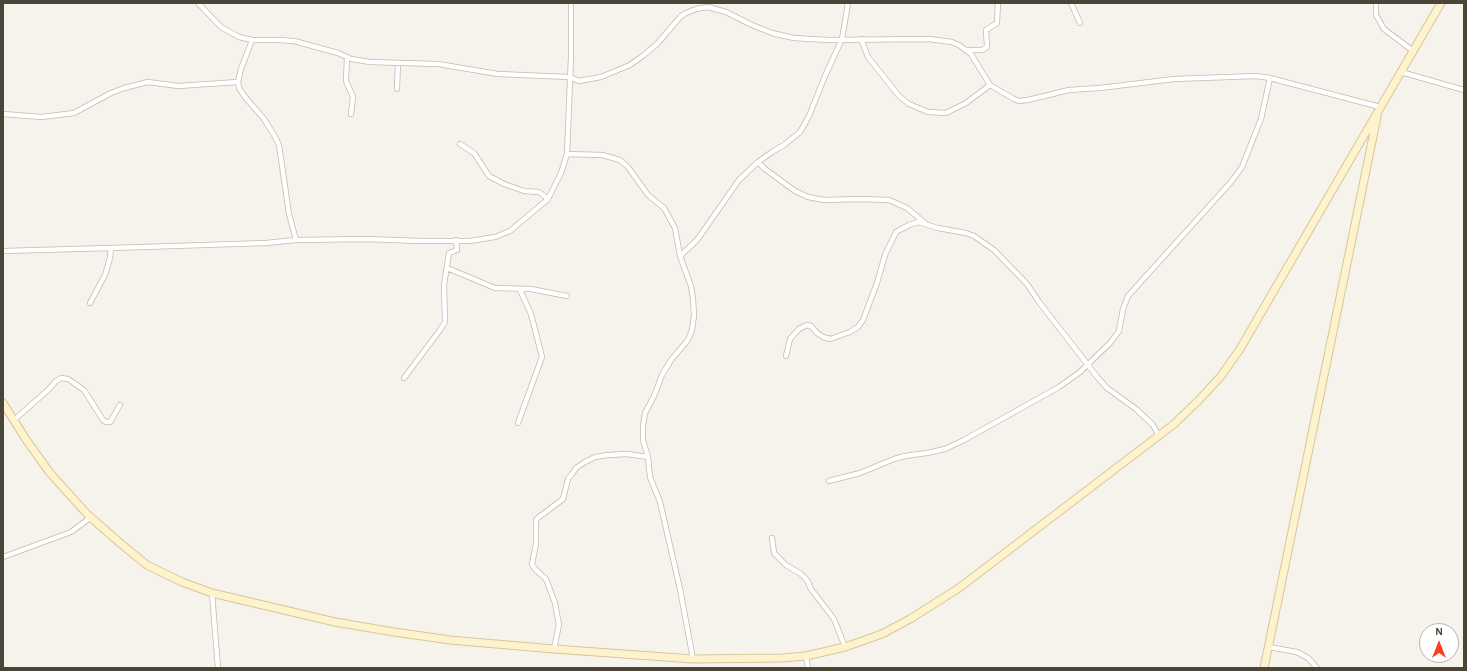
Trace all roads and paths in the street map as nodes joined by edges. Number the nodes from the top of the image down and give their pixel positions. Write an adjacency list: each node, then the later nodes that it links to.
1 (198, 3): 11 (street)
2 (570, 3): 17 (street)
3 (848, 3): 9 (street)
4 (998, 3): 12 (street)
5 (1072, 3): 8 (street)
6 (1376, 3): 13 (street)
7 (1441, 3): 13 (main road)
8 (1080, 23)
9 (842, 39): 10 (street); 17 (street); 28 (street)
10 (861, 39): 12 (street); 20 (street)
11 (252, 40): 14 (street); 19 (street)
12 (967, 50): 20 (street)
13 (1413, 51): 16 (main road)
14 (347, 57): 15 (street); 25 (street)
15 (398, 63): 17 (street); 21 (street)
16 (1401, 72): 22 (street); 23 (main road)
17 (570, 77): 27 (street)
18 (1270, 78): 20 (street); 23 (street); 41 (street)
19 (238, 82): 24 (street); 31 (street)
20 (990, 85)
21 (397, 89)
22 (1464, 90)
23 (1379, 109): 47 (main road); 55 (main road)
24 (3, 114)
25 (351, 114)
26 (460, 144): 29 (street)
27 (567, 154): 29 (street); 35 (street)
28 (758, 162): 30 (street); 35 (street)
29 (548, 199): 32 (street)
30 (926, 225): 40 (street); 41 (street)
31 (296, 240): 32 (street); 33 (street)
32 (456, 240): 36 (street)
33 (111, 248): 34 (street); 39 (street)
34 (3, 250)
35 (680, 256): 48 (street)
36 (447, 268): 37 (street); 42 (street)
37 (520, 290): 38 (street); 46 (street)
38 (567, 296)
39 (90, 303)
40 (786, 356)
41 (1087, 365): 47 (street); 49 (street)
42 (404, 378)
43 (3, 403): 45 (main road)
44 (120, 405): 45 (street)
45 (14, 420): 50 (main road)
46 (518, 423)
47 (1159, 436): 54 (main road)
48 (648, 457): 56 (street); 58 (street)
49 (829, 481)
50 (91, 517): 52 (street); 53 (main road)
51 (772, 538): 54 (street)
52 (3, 558)
53 (212, 593): 56 (main road); 59 (street)
54 (845, 647): 57 (main road)
55 (1269, 647): 61 (main road); 62 (street)
56 (554, 649): 58 (main road)
57 (806, 656): 58 (main road); 60 (street)
58 (693, 659)
59 (218, 668)
60 (808, 668)
61 (1264, 668)
62 (1317, 668)

